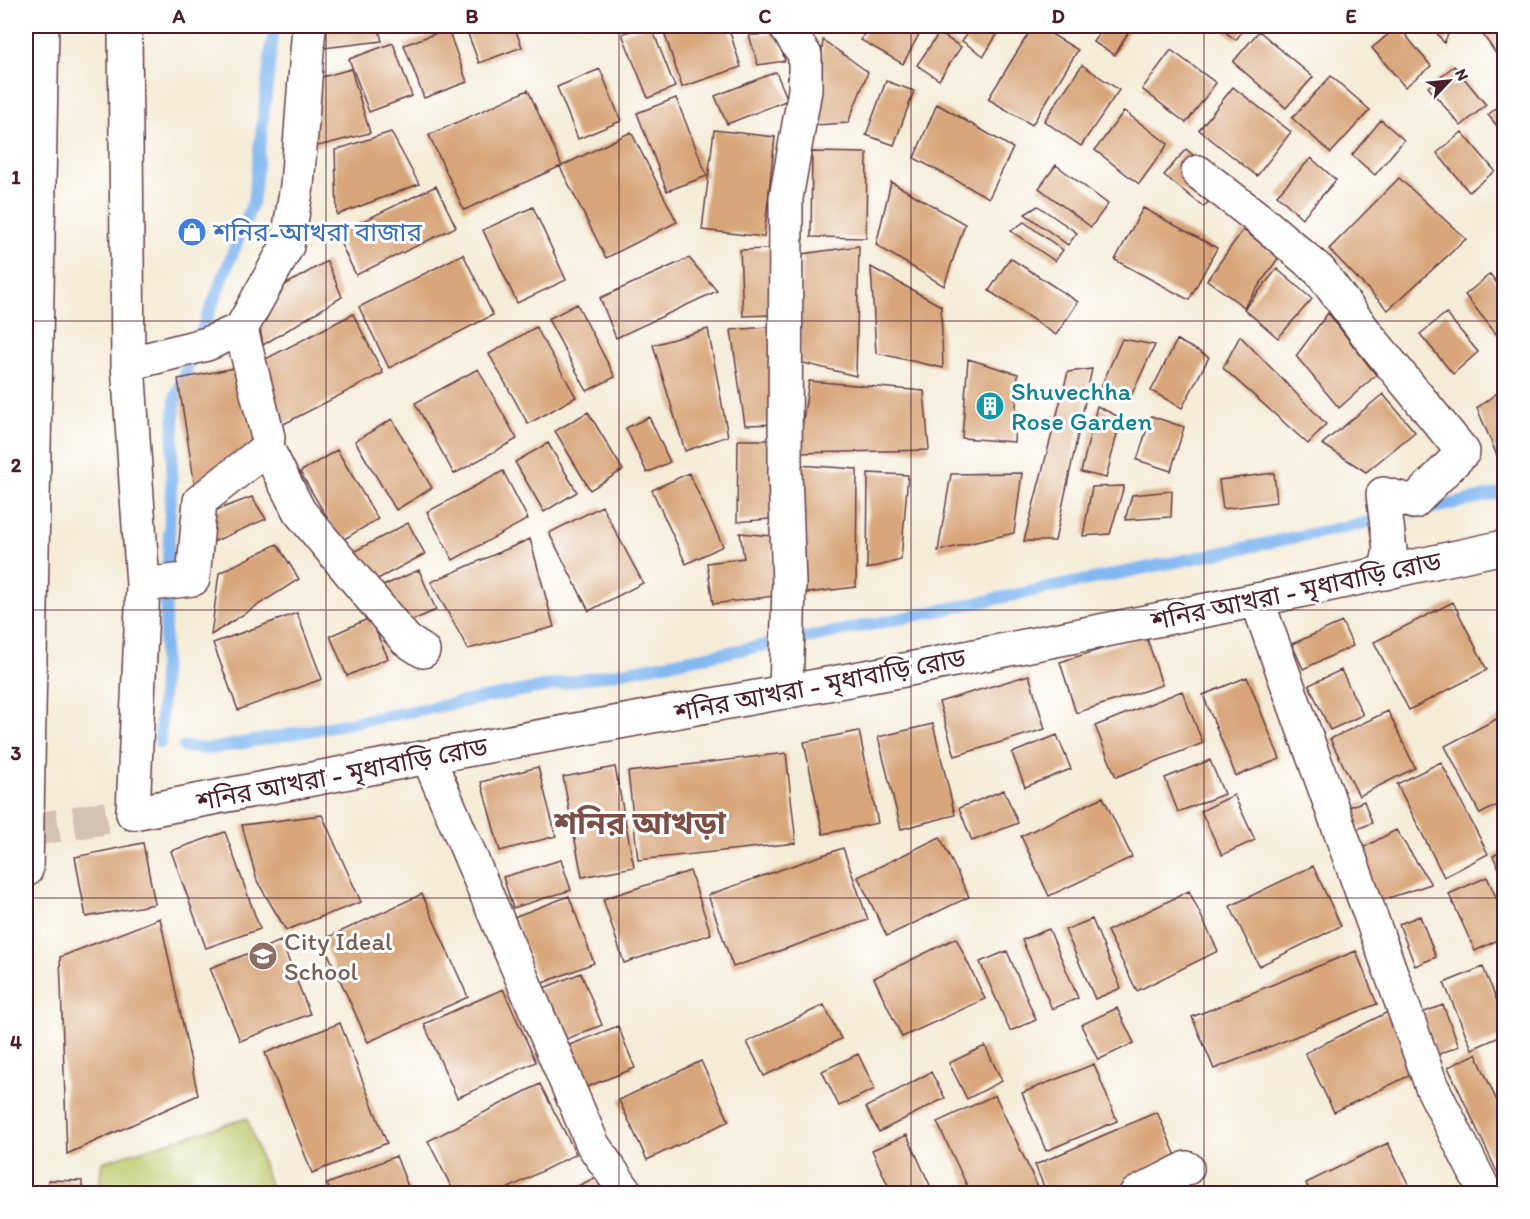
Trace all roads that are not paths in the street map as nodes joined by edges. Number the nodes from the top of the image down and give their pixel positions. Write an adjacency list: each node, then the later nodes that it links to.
1 (42, 26): 16 (main road)
2 (125, 26): 7 (main road)
3 (309, 26): 6 (main road)
4 (785, 26): 14 (main road)
5 (1198, 172): 10 (main road)
6 (241, 329): 7 (main road); 8 (main road)
7 (129, 364): 11 (main road)
8 (267, 448): 11 (main road); 13 (main road)
9 (1504, 547): 10 (main road, শনির আখরা - মৃধাবাড়ি রোড)
10 (1387, 561): 12 (main road, শনির আখরা - মৃধাবাড়ি রোড)
11 (143, 585): 15 (main road, শনির আখরা - মৃধাবাড়ি রোড)
12 (1257, 600): 14 (main road, শনির আখরা - মৃধাবাড়ি রোড); 20 (main road)
13 (423, 651)
14 (786, 677): 15 (main road, শনির আখরা - মৃধাবাড়ি রোড)
15 (428, 757): 18 (main road)
16 (26, 870)
17 (1187, 1168): 19 (main road)
18 (627, 1194)
19 (1136, 1194)
20 (1486, 1194)

